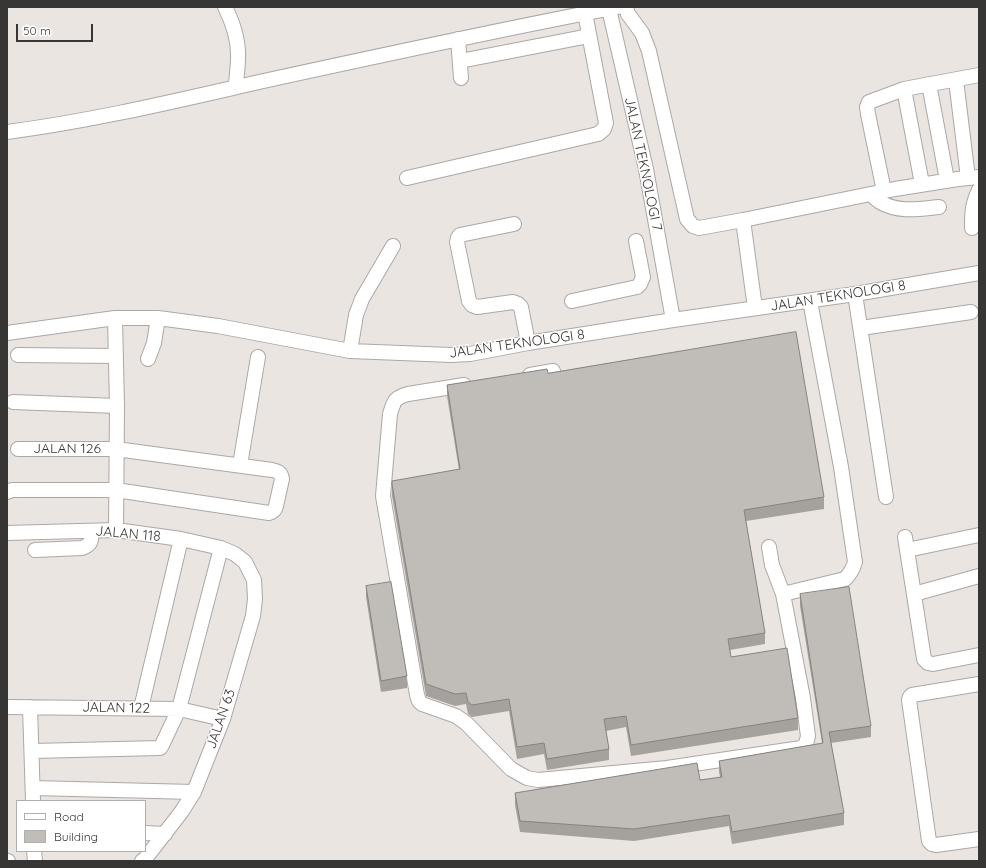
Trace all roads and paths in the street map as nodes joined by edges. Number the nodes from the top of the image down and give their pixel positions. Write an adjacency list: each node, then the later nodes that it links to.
1 (225, 7): 12 (street)
2 (626, 7): 23 (street)
3 (613, 8): 4 (street); 28 (street, JALAN TEKNOLOGI 7)
4 (580, 12): 5 (street); 6 (street)
5 (589, 36): 7 (street); 16 (street)
6 (458, 39): 7 (street); 12 (street)
7 (460, 61): 9 (street)
8 (979, 75): 10 (street)
9 (461, 78)
10 (956, 80): 11 (street); 15 (street)
11 (929, 84): 13 (street); 17 (street)
12 (236, 87): 14 (street)
13 (904, 89): 18 (street); 20 (street)
14 (7, 132)
15 (973, 177): 17 (street)
16 (407, 178)
17 (947, 180): 18 (street)
18 (922, 184): 20 (street)
19 (979, 190): 25 (street)
20 (884, 191): 21 (street)
21 (870, 194): 22 (street); 23 (street)
22 (940, 206)
23 (743, 220): 34 (street)
24 (514, 224): 41 (street)
25 (972, 228)
26 (636, 241): 29 (street)
27 (393, 246): 42 (street)
28 (663, 263): 29 (street); 38 (street, JALAN TEKNOLOGI 7)
29 (642, 266): 32 (street)
30 (979, 273): 31 (street, JALAN TEKNOLOGI 8)
31 (855, 294): 33 (street, JALAN TEKNOLOGI 8); 39 (street)
32 (572, 301)
33 (810, 301): 34 (street, JALAN TEKNOLOGI 8); 68 (street)
34 (755, 308): 38 (street, JALAN TEKNOLOGI 8)
35 (970, 312): 39 (street)
36 (115, 318): 37 (street, JALAN TEKNOLOGI 8); 40 (street, JALAN TEKNOLOGI 8); 44 (street)
37 (158, 318): 42 (street, JALAN TEKNOLOGI 8); 46 (street)
38 (673, 320): 41 (street, JALAN TEKNOLOGI 8)
39 (861, 328): 57 (street)
40 (7, 332)
41 (528, 343): 42 (street, JALAN TEKNOLOGI 8)
42 (350, 351)
43 (18, 355): 44 (street)
44 (116, 356): 51 (street)
45 (258, 357): 54 (street)
46 (148, 360)
47 (553, 371): 48 (street)
48 (515, 377)
49 (477, 383): 68 (street)
50 (13, 402): 51 (street)
51 (117, 406): 53 (street)
52 (18, 449): 53 (street, JALAN 126)
53 (116, 449): 54 (street, JALAN 126); 55 (street)
54 (240, 465): 55 (street, JALAN 126)
55 (116, 490): 56 (street); 58 (street)
56 (7, 492)
57 (886, 497)
58 (116, 530): 59 (street, JALAN 118); 62 (street, JALAN 118)
59 (92, 531): 60 (street, JALAN 118); 65 (street)
60 (7, 533)
61 (979, 534): 69 (street)
62 (181, 539): 64 (street, JALAN 118); 74 (street)
63 (769, 547): 68 (street)
64 (221, 548): 66 (street, JALAN 118); 75 (street)
65 (35, 550)
66 (244, 562): 76 (street, JALAN 63)
67 (979, 576): 69 (street)
68 (783, 594)
69 (914, 594): 70 (street)
70 (979, 655)
71 (979, 684): 82 (street)
72 (7, 707): 73 (street, JALAN 122)
73 (30, 707): 74 (street, JALAN 122); 77 (street)
74 (141, 708): 75 (street, JALAN 122)
75 (179, 709): 76 (street, JALAN 122); 77 (street)
76 (223, 719): 78 (street, JALAN 63)
77 (32, 751): 79 (street)
78 (194, 792): 79 (street); 81 (street, JALAN 63)
79 (33, 794)
80 (146, 833): 81 (street)
81 (165, 834): 83 (street, JALAN 63)
82 (979, 839)
83 (142, 861)

